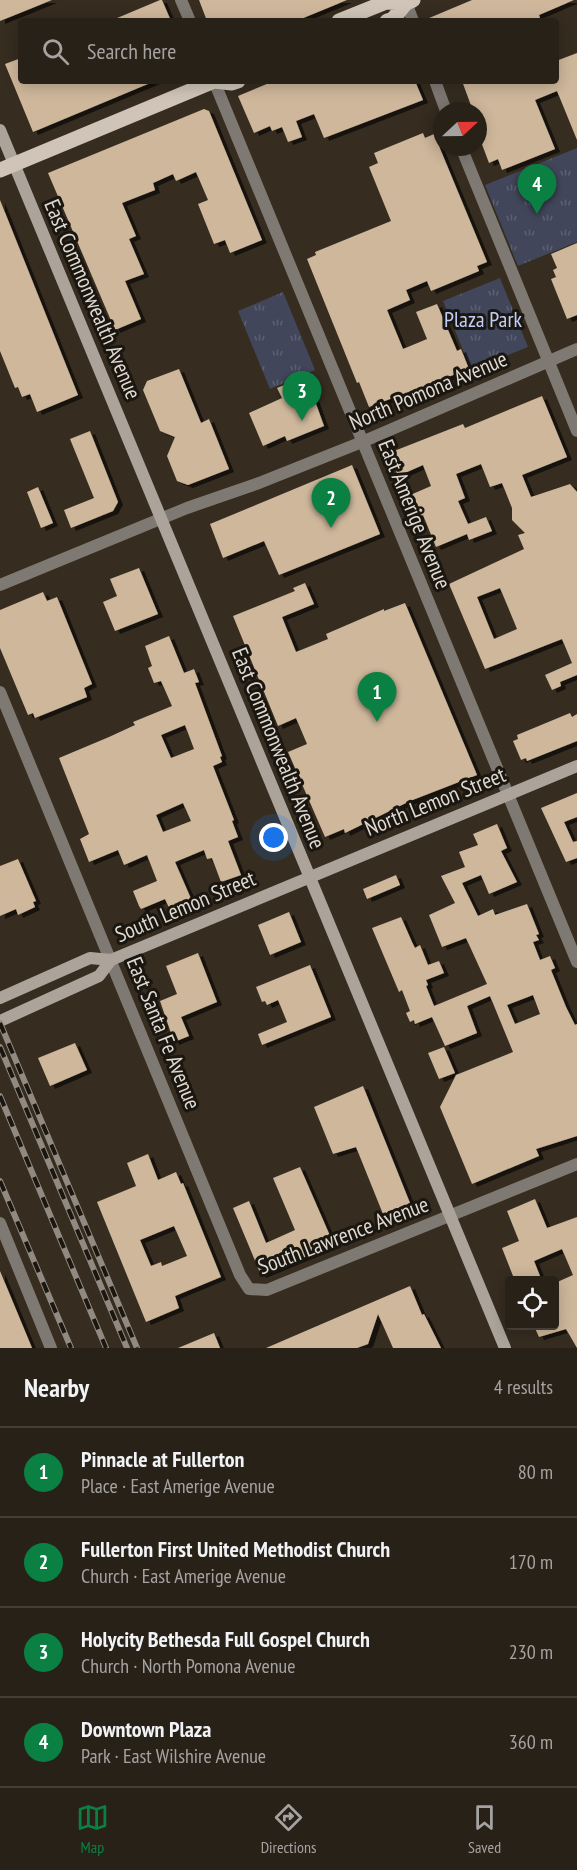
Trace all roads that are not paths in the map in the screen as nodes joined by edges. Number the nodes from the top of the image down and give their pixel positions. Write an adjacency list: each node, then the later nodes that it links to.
1 (181, 0): 3 (street)
2 (408, 1): 4 (main road); 5 (main road); 6 (street)
3 (188, 18)
4 (347, 18)
5 (394, 18)
6 (412, 18)
7 (207, 84): 13 (main road)
8 (215, 84): 17 (street, East Amerige Avenue)
9 (436, 84): 10 (street)
10 (443, 102)
11 (0, 130): 13 (main road, East Commonwealth Avenue)
12 (465, 156): 15 (street)
13 (7, 167): 18 (main road, East Commonwealth Avenue)
14 (577, 349): 15 (street, North Pomona Avenue)
15 (548, 362): 16 (street); 17 (street, North Pomona Avenue)
16 (577, 431)
17 (362, 442): 18 (street, North Pomona Avenue); 22 (street, East Amerige Avenue)
18 (161, 519): 19 (street, North Pomona Avenue); 23 (main road, East Commonwealth Avenue)
19 (0, 585)
20 (0, 692): 24 (street, East Santa Fe Avenue)
21 (577, 766): 22 (main road, North Lemon Street)
22 (508, 794): 23 (main road, North Lemon Street); 25 (street, East Amerige Avenue)
23 (309, 876): 24 (main road, South Lemon Street); 29 (main road, East Commonwealth Avenue)
24 (111, 960): 26 (main road, South Lemon Street); 27 (main road, South Lemon Street); 31 (street, East Santa Fe Avenue)
25 (577, 962)
26 (0, 998)
27 (0, 1021)
28 (577, 1164): 29 (street, South Lawrence Avenue)
29 (451, 1216): 31 (street, South Lawrence Avenue); 33 (main road, East Commonwealth Avenue)
30 (0, 1223): 32 (street)
31 (249, 1289)
32 (51, 1348)
33 (505, 1348)

